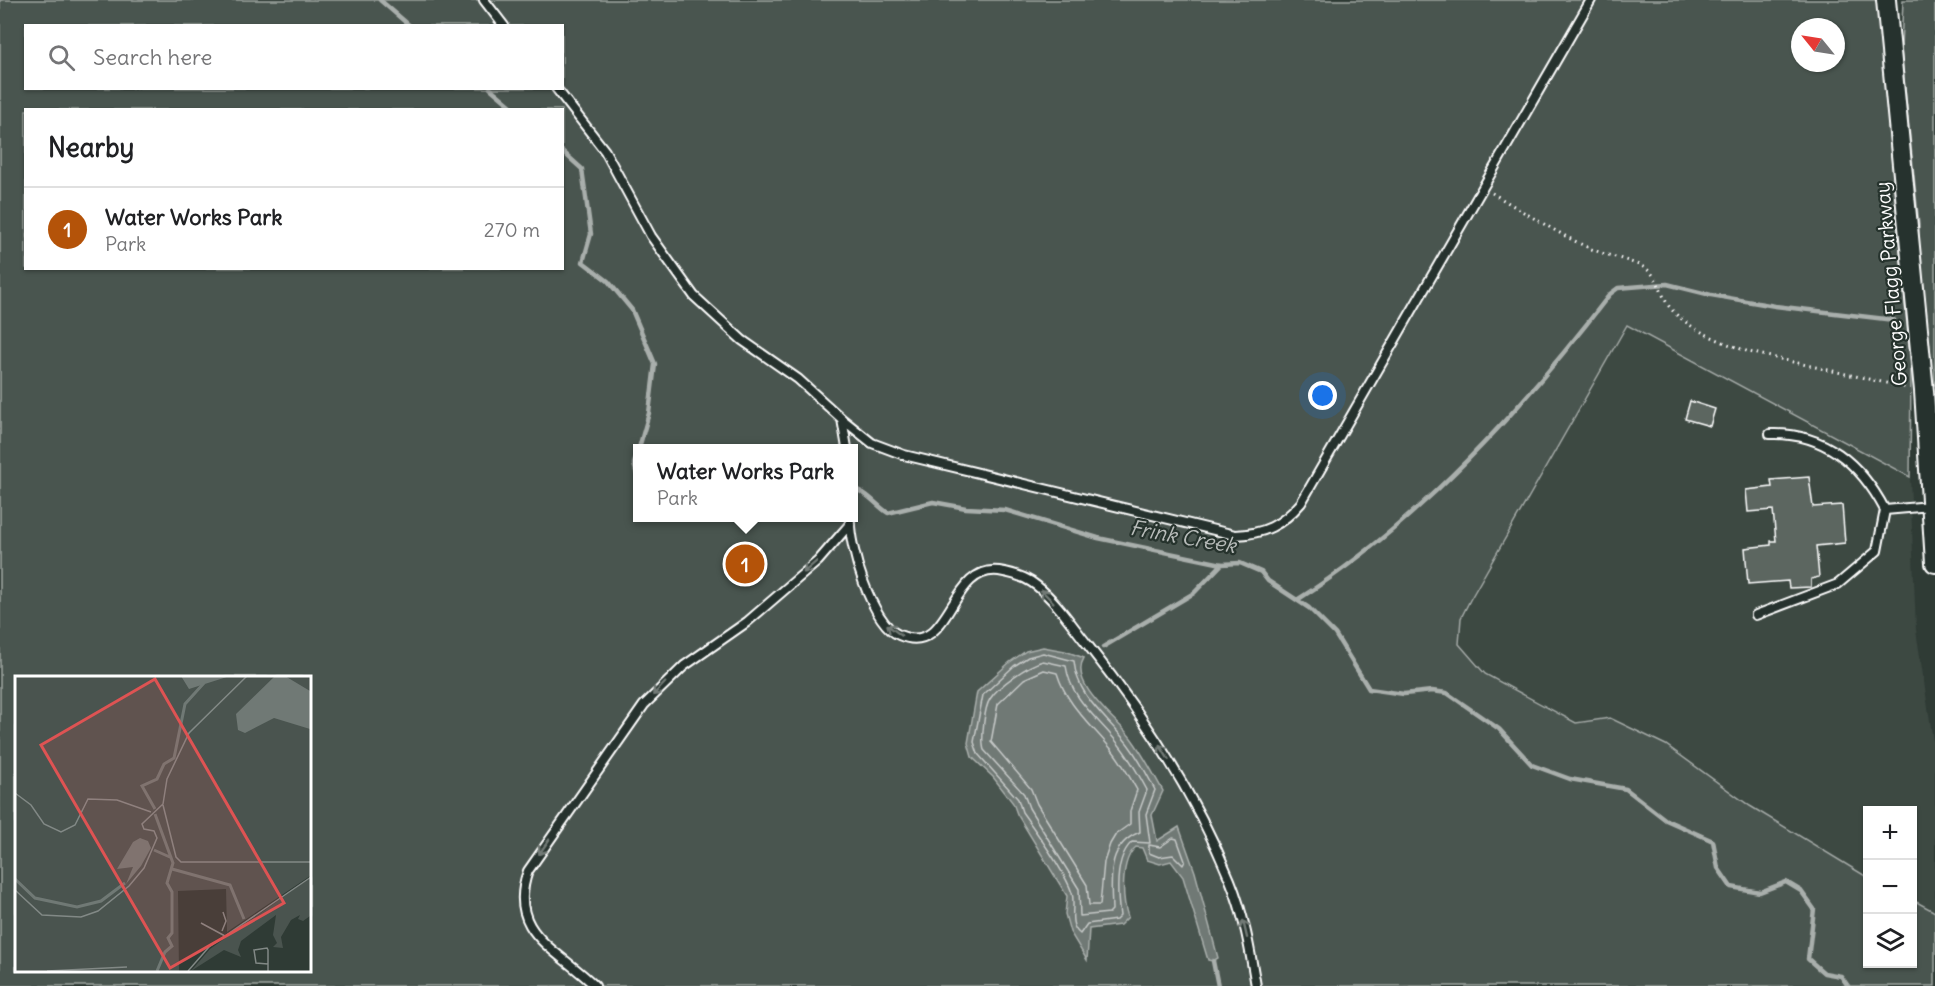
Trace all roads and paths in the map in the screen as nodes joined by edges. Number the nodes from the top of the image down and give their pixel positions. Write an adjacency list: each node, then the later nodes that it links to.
1 (484, 0): 4 (lane)
2 (1591, 0): 6 (lane)
3 (1886, 0): 7 (street, George Flagg Parkway)
4 (502, 24)
5 (558, 90): 8 (lane)
6 (1483, 187): 7 (path); 8 (lane)
7 (1924, 392): 11 (street, George Flagg Parkway)
8 (842, 419): 10 (lane)
9 (1770, 434): 12 (lane)
10 (846, 444)
11 (1930, 506): 12 (lane); 15 (street, George Flagg Parkway)
12 (1885, 510): 16 (lane)
13 (849, 522): 17 (lane, one-way to 17)
14 (850, 522): 18 (lane, one-way to 14)
15 (1935, 555)
16 (1756, 615)
17 (595, 986)
18 (1256, 986)

